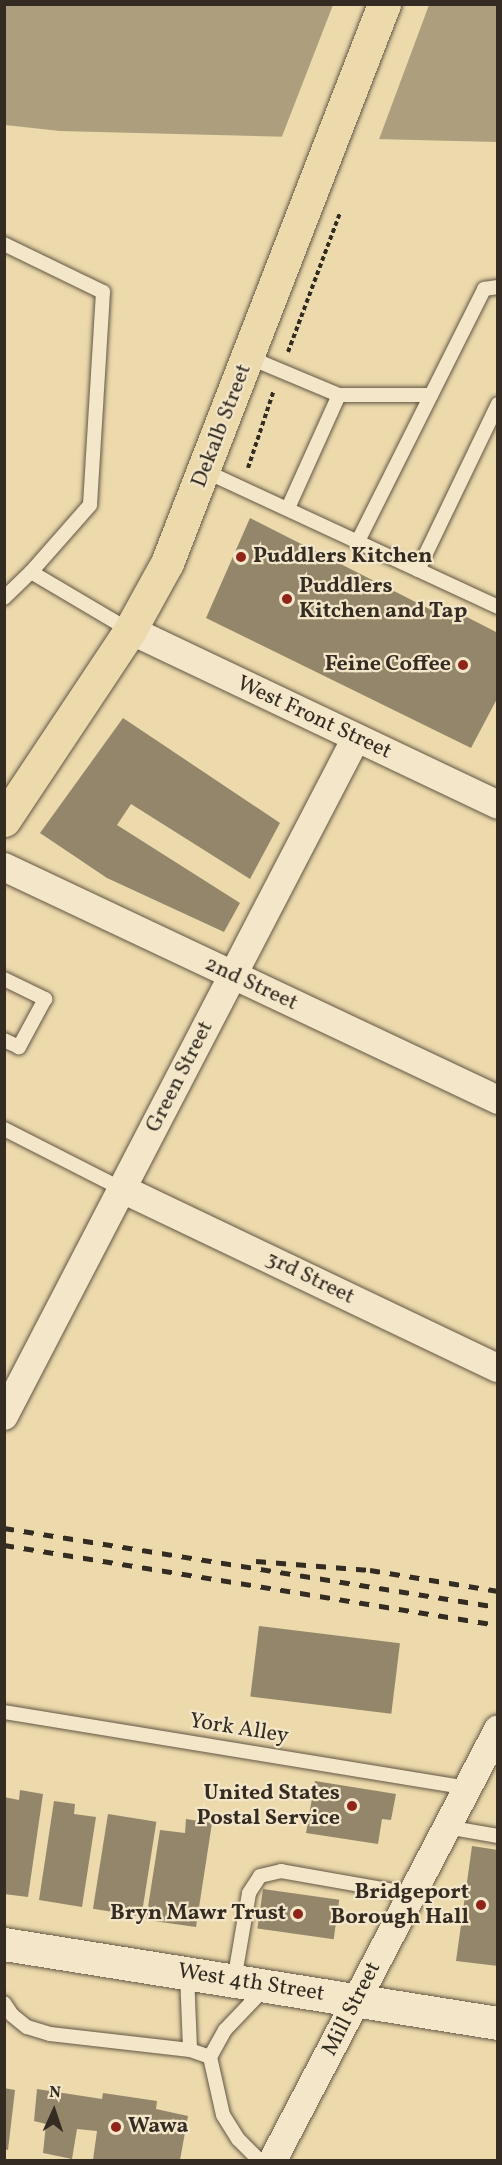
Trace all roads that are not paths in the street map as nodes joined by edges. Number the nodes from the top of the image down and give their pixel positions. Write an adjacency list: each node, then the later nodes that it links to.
1 (384, 4): 4 (highway, Dekalb Street)
2 (4, 244): 12 (lane)
3 (498, 287): 6 (lane)
4 (249, 353): 5 (lane); 8 (highway, Dekalb Street)
5 (339, 395): 6 (lane); 9 (lane)
6 (431, 395): 10 (lane)
7 (498, 404): 11 (lane)
8 (205, 471): 9 (lane); 15 (highway, Dekalb Street)
9 (288, 508): 10 (lane)
10 (358, 541): 11 (lane)
11 (418, 570): 14 (lane)
12 (31, 572): 13 (lane); 15 (lane)
13 (4, 598)
14 (498, 607)
15 (130, 630): 16 (street, West Front Street); 18 (highway, Dekalb Street)
16 (356, 738): 17 (street, West Front Street); 20 (street, Green Street)
17 (498, 805)
18 (4, 820)
19 (4, 867): 20 (street, 2nd Street)
20 (233, 975): 23 (street, 2nd Street); 25 (street, Green Street)
21 (4, 979): 22 (lane)
22 (4, 1040)
23 (498, 1100)
24 (4, 1129): 25 (lane)
25 (122, 1189): 26 (street, 3rd Street); 27 (street, Green Street)
26 (498, 1368)
27 (4, 1416)
28 (4, 1712): 30 (lane, York Alley)
29 (494, 1742): 30 (street, Mill Street)
30 (467, 1788): 31 (street, Mill Street)
31 (447, 1827): 32 (lane); 33 (street, Mill Street)
32 (498, 1836)
33 (412, 1894): 36 (lane); 38 (street, Mill Street)
34 (4, 1944): 35 (main road, West 4th Street)
35 (187, 1974): 36 (main road, West 4th Street); 41 (lane)
36 (234, 1981): 37 (main road, West 4th Street)
37 (268, 1986): 38 (main road, West 4th Street); 42 (lane)
38 (356, 2000): 40 (main road, West 4th Street); 44 (street, Mill Street)
39 (4, 2002): 41 (lane)
40 (498, 2023)
41 (190, 2050): 42 (lane)
42 (210, 2057): 43 (lane)
43 (259, 2160)
44 (273, 2160)

